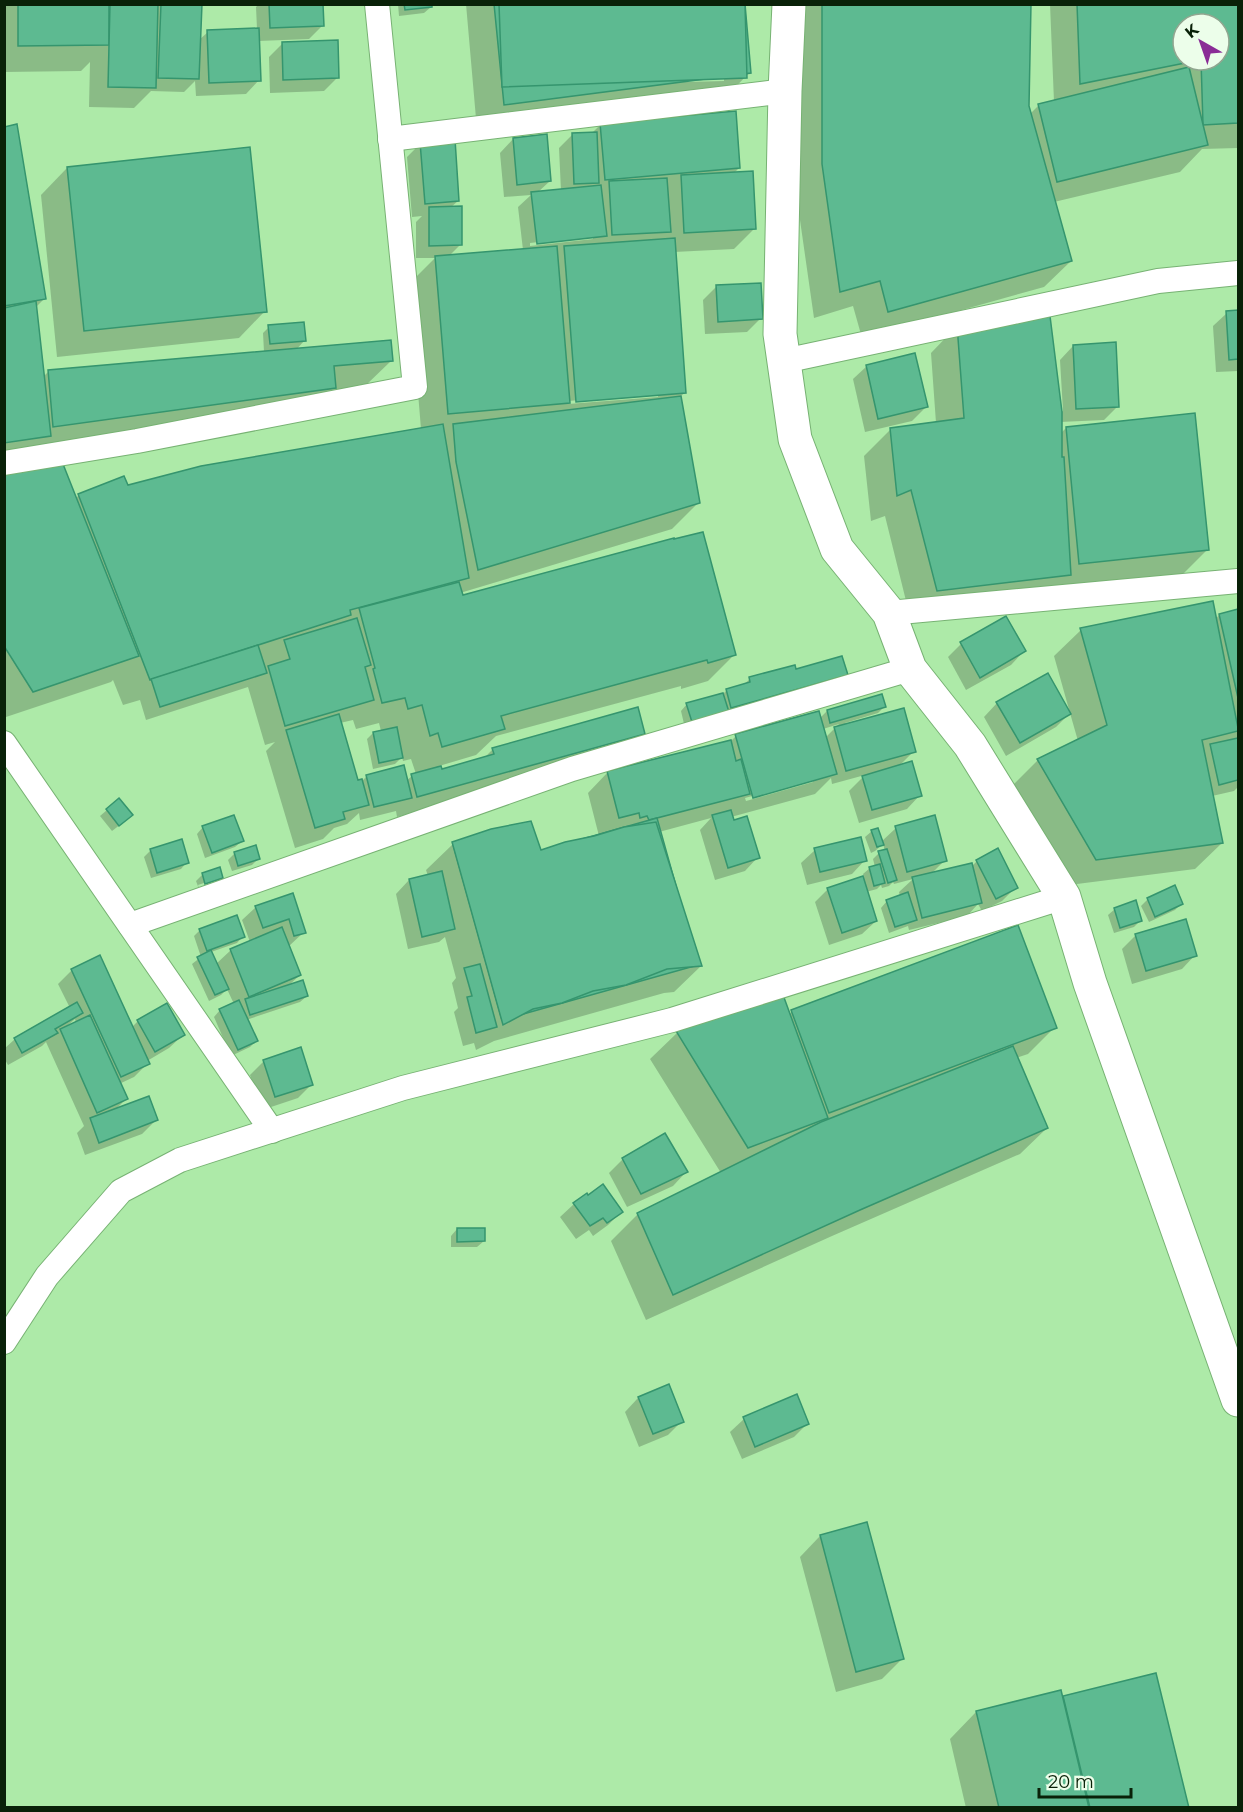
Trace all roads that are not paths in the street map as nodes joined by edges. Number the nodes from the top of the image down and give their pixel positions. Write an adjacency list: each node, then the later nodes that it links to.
1 (378, 4): 4 (street)
2 (789, 4): 3 (street)
3 (785, 91): 4 (street); 6 (street)
4 (390, 139): 7 (street)
5 (1239, 273): 6 (street)
6 (784, 361): 9 (street)
7 (4, 463)
8 (1239, 581): 9 (street)
9 (889, 612): 10 (street)
10 (910, 669): 12 (street); 13 (street)
11 (4, 743): 13 (street)
12 (1064, 897): 14 (street); 16 (street)
13 (130, 925): 14 (street)
14 (272, 1131): 15 (street)
15 (4, 1342)
16 (1239, 1400)

